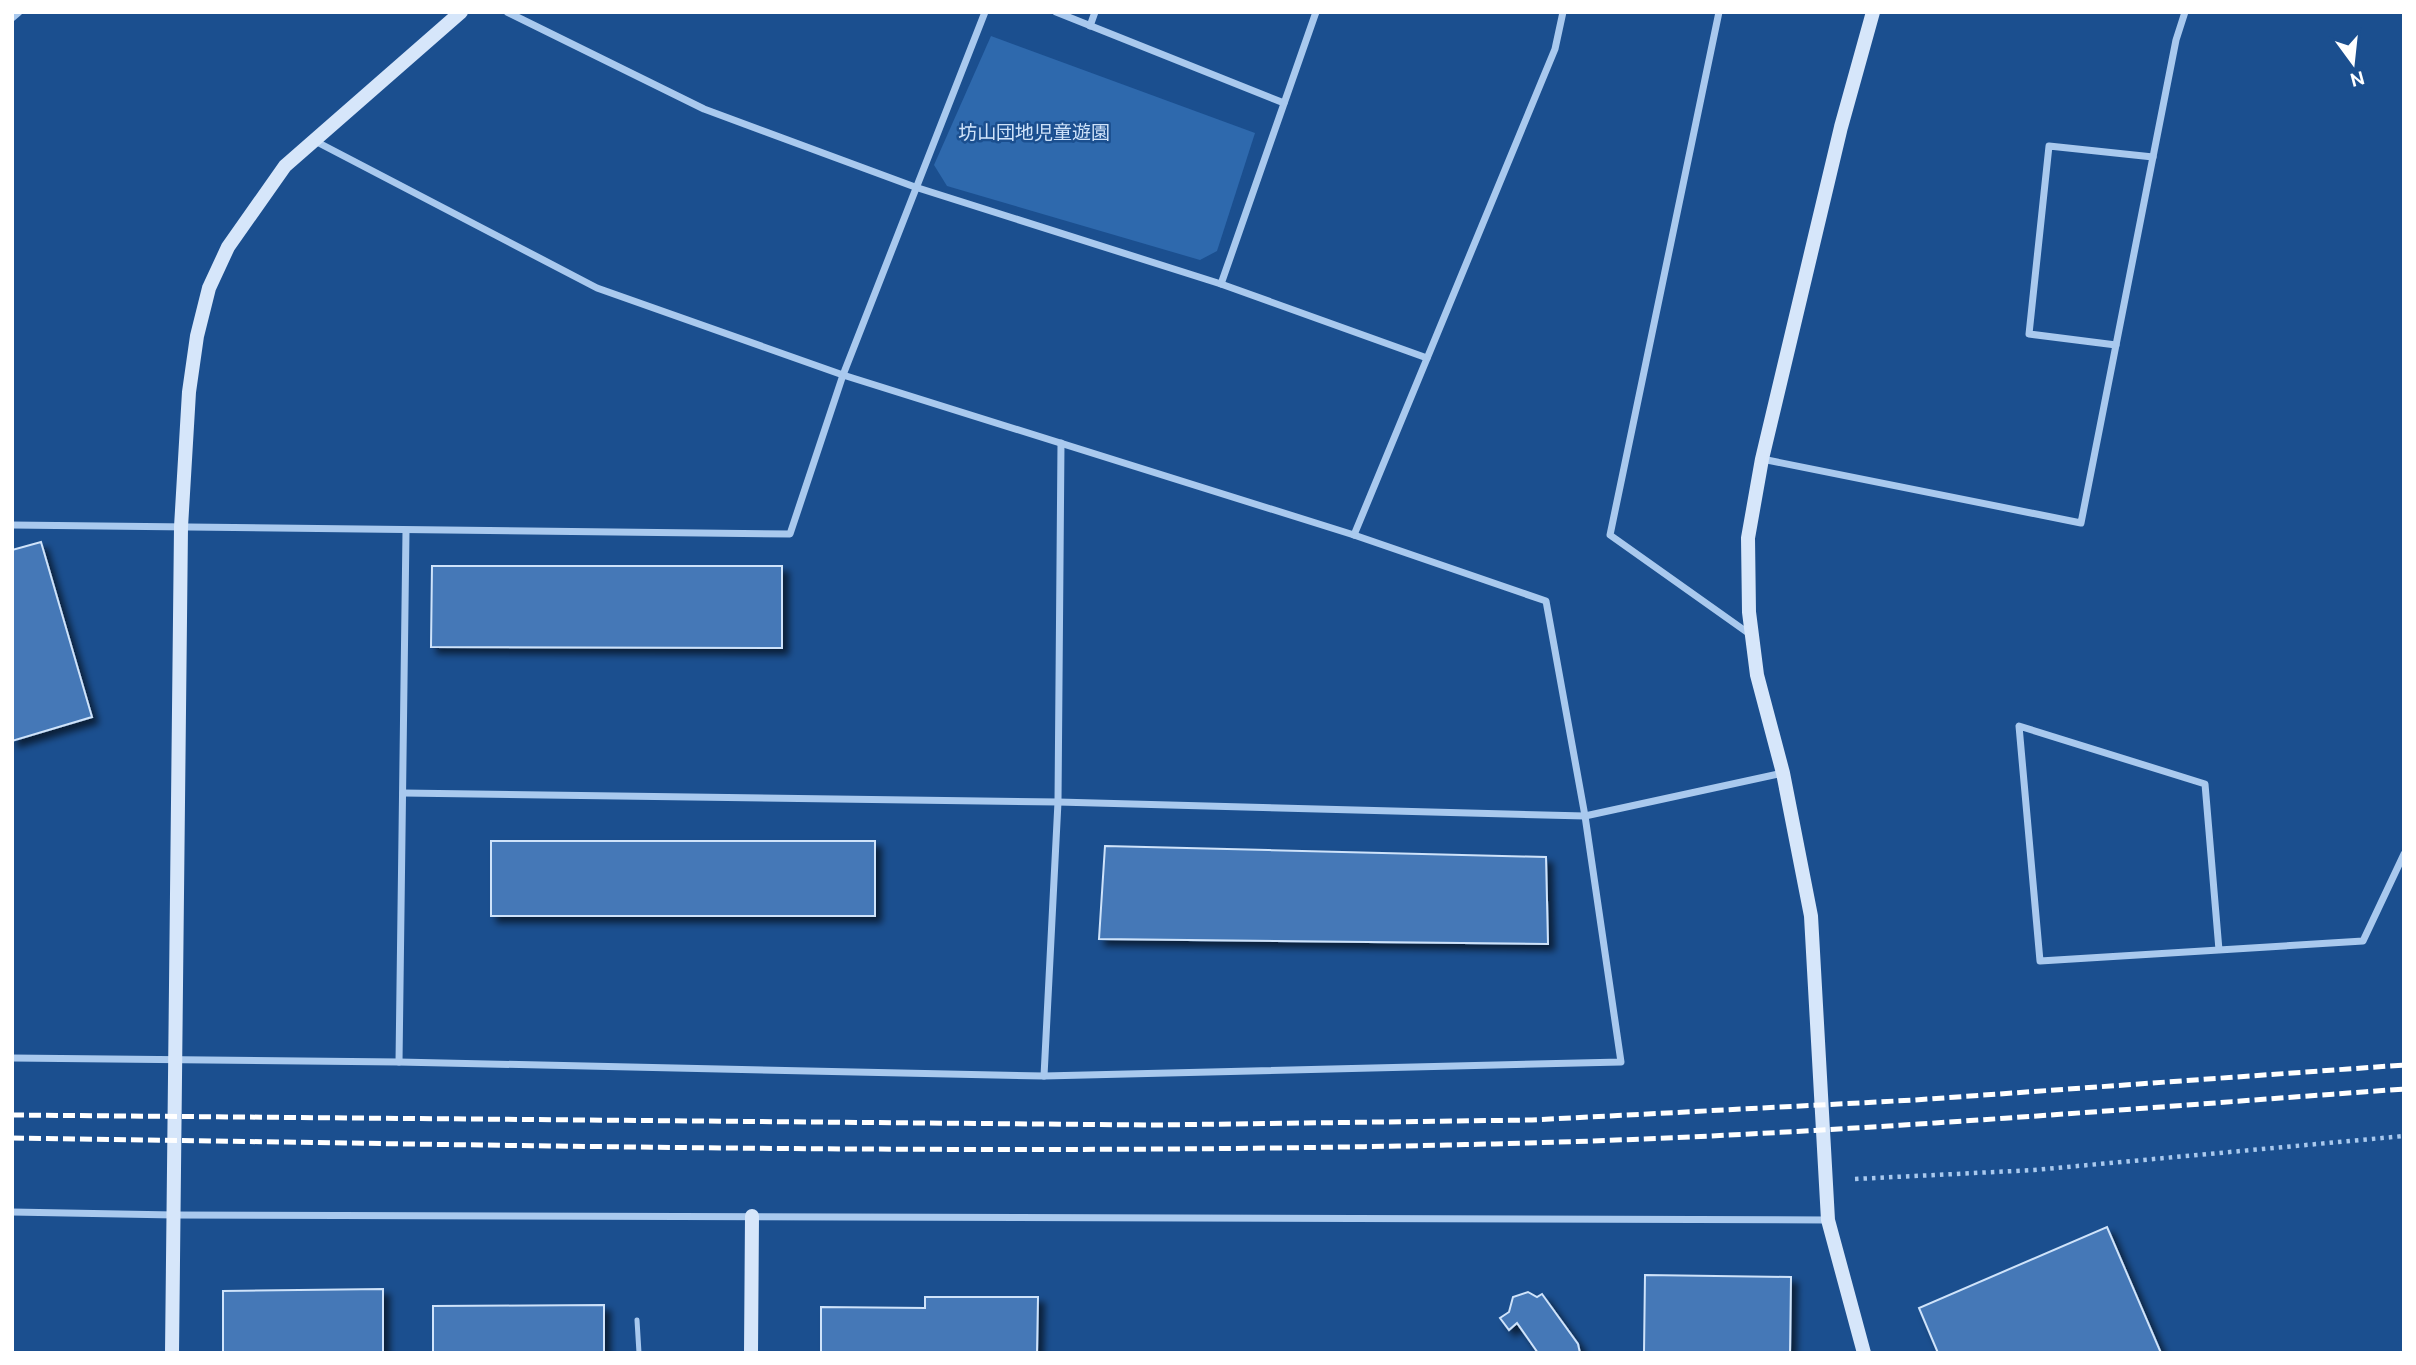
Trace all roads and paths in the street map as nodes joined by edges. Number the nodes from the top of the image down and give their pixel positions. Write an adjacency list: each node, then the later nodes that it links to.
1 (19, 12): 12 (street)
2 (461, 12): 15 (street)
3 (507, 12): 17 (street)
4 (985, 12): 17 (street)
5 (1056, 12): 13 (street)
6 (1095, 12): 13 (street)
7 (1316, 12): 14 (street)
8 (1563, 12): 20 (street)
9 (1719, 12): 28 (street)
10 (1873, 12): 23 (street)
11 (2185, 12): 16 (street)
12 (12, 18)
13 (1090, 26): 14 (street)
14 (1284, 103): 18 (street)
15 (315, 141): 21 (street); 25 (street)
16 (2153, 157): 19 (street); 19 (street)
17 (915, 187): 18 (street); 21 (street)
18 (1221, 284): 20 (street)
19 (2116, 345): 23 (street)
20 (1427, 358): 27 (street)
21 (842, 374): 22 (street); 26 (street)
22 (1060, 443): 27 (street); 31 (street)
23 (1762, 459): 28 (street)
24 (12, 524): 25 (street)
25 (181, 527): 26 (street); 36 (street)
26 (406, 531): 30 (street)
27 (1353, 535): 32 (street)
28 (1752, 635): 29 (street)
29 (1783, 773): 32 (street); 40 (street)
30 (403, 793): 31 (street); 37 (street)
31 (1058, 802): 32 (street); 38 (street)
32 (1585, 816): 38 (street)
33 (2404, 853): 34 (street)
34 (2219, 950): 34 (street)
35 (12, 1058): 36 (street)
36 (177, 1060): 37 (street); 42 (street)
37 (399, 1062): 38 (street)
38 (1044, 1076)
39 (2404, 1136): 40 (path)
40 (1826, 1180): 44 (street)
41 (12, 1212): 42 (street)
42 (174, 1215): 43 (street); 46 (street)
43 (752, 1216): 44 (street); 48 (street)
44 (1828, 1220): 49 (street)
45 (637, 1320): 47 (lane)
46 (172, 1353)
47 (639, 1353)
48 (751, 1353)
49 (1864, 1353)

